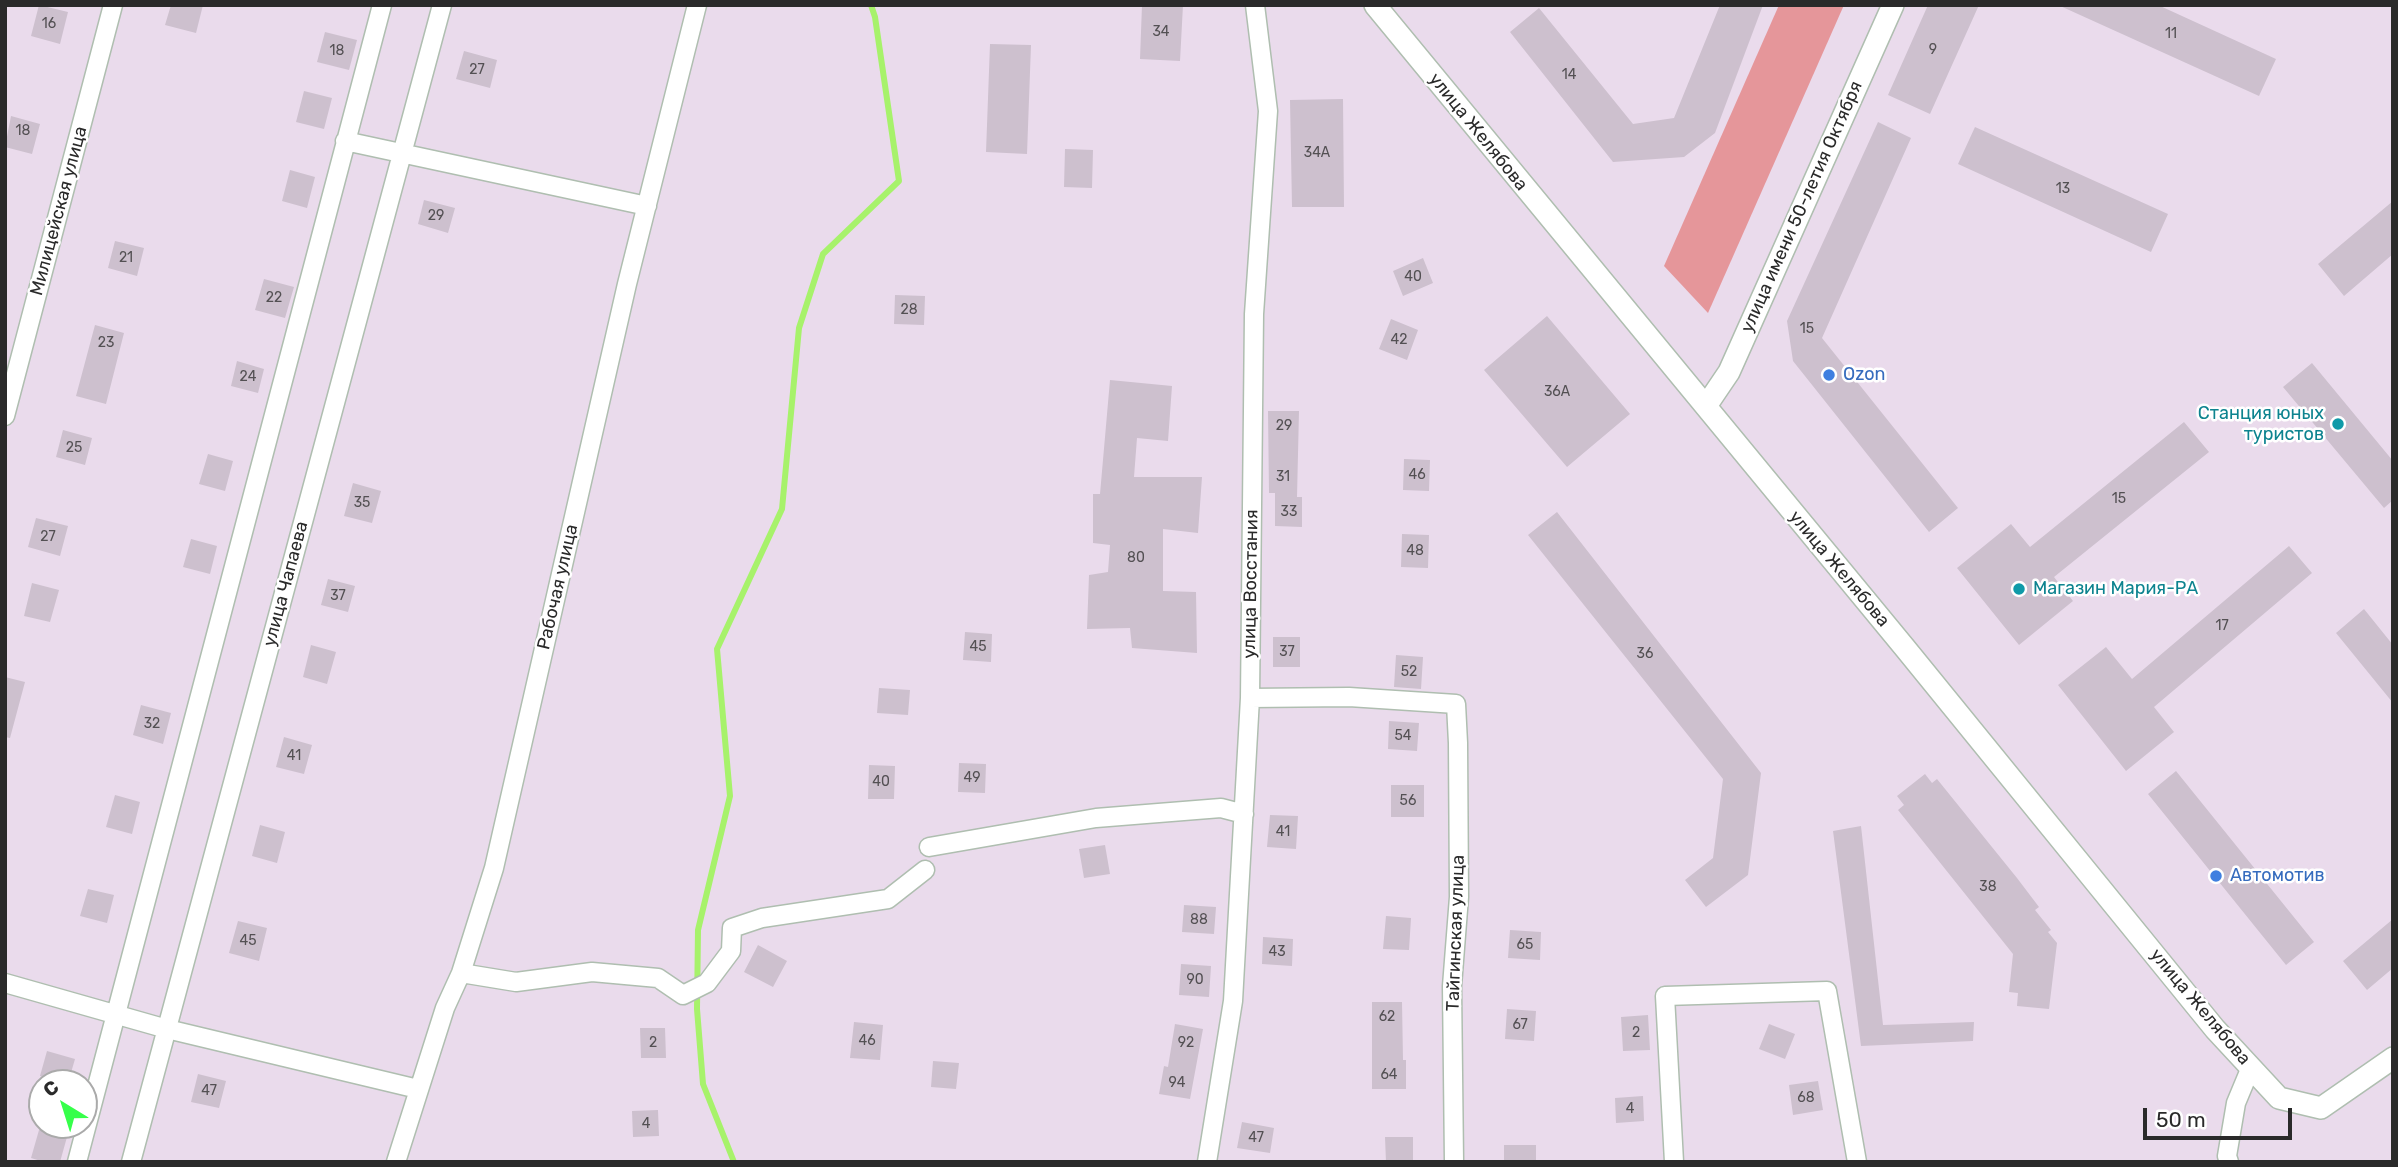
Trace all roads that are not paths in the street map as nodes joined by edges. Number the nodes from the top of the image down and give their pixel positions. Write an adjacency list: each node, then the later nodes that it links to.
1 (113, 5): 12 (street, Милицейская улица)
2 (382, 5): 8 (street)
3 (442, 5): 9 (street, улица Чапаева)
4 (697, 5): 10 (street, Рабочая улица)
5 (1255, 5): 13 (street, улица Восстания)
6 (1375, 5): 11 (street, улица Желябова)
7 (1893, 5): 11 (street, улица имени 50-летия Октября)
8 (345, 141): 9 (street); 19 (street)
9 (402, 152): 10 (street); 20 (street, улица Чапаева)
10 (647, 206): 17 (street, Рабочая улица)
11 (1706, 406): 22 (street, улица Желябова)
12 (5, 416)
13 (1250, 698): 14 (street, улица Восстания); 28 (street, Тайгинская улица)
14 (1244, 814): 15 (street); 27 (street, улица Восстания)
15 (929, 847)
16 (925, 870): 17 (street)
17 (461, 973): 23 (street, Рабочая улица)
18 (5, 983): 19 (street)
19 (115, 1014): 20 (street); 24 (street)
20 (167, 1029): 23 (street); 25 (street, улица Чапаева)
21 (2393, 1058): 22 (street, улица Желябова)
22 (2251, 1068): 31 (street)
23 (418, 1089): 26 (street, Рабочая улица)
24 (77, 1162)
25 (131, 1162)
26 (396, 1162)
27 (1208, 1162)
28 (1454, 1162)
29 (1674, 1162): 30 (street)
30 (1857, 1162)
31 (2229, 1162)

